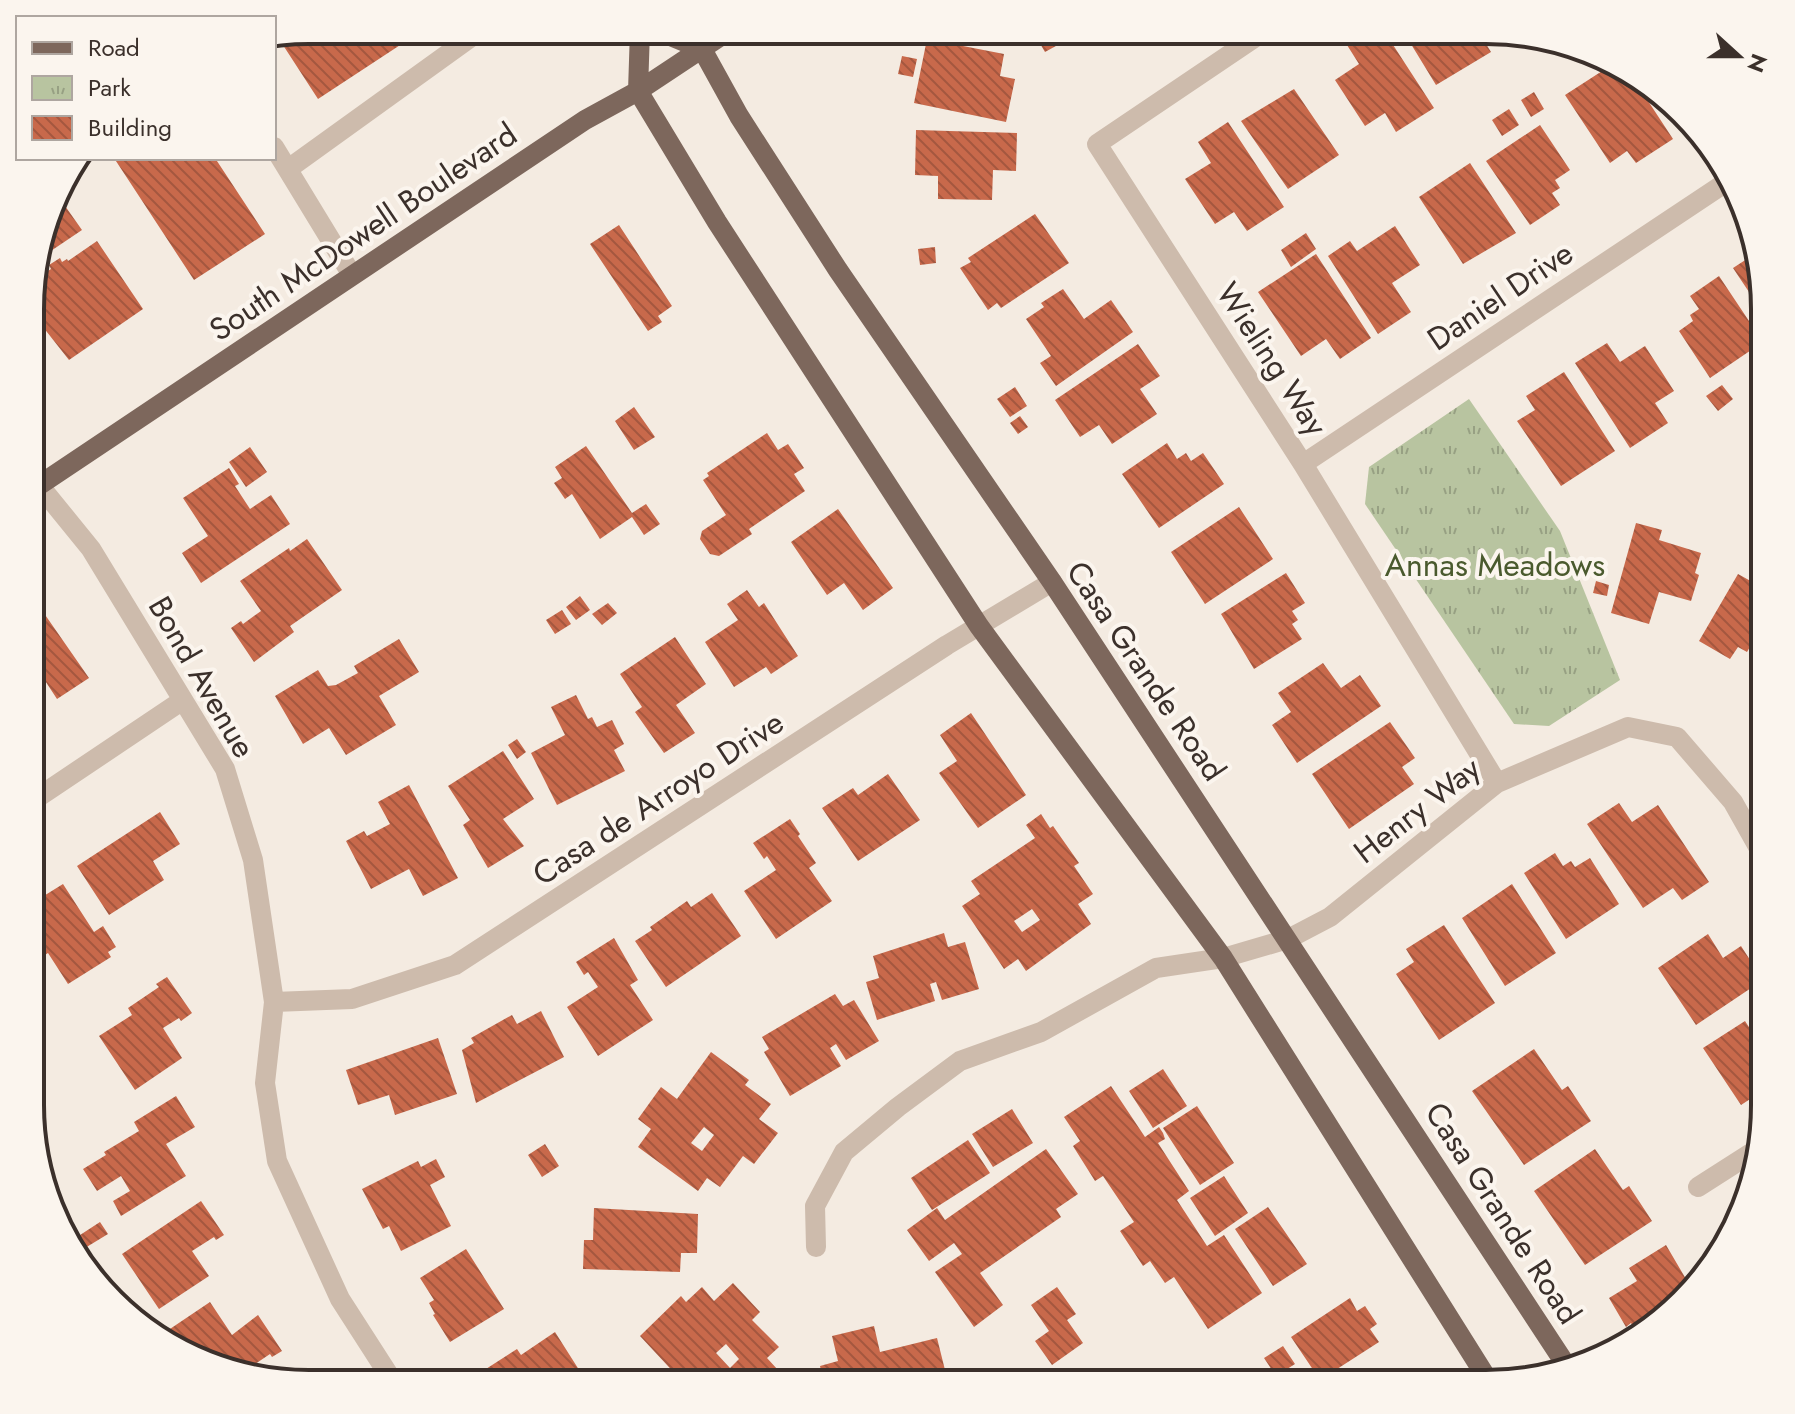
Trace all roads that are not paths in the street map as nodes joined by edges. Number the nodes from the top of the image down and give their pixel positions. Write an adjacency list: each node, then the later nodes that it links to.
1 (461, 44): 9 (street)
2 (640, 44): 7 (main road)
3 (691, 44): 6 (main road)
4 (709, 44): 6 (main road, South McDowell Boulevard)
5 (1244, 45): 12 (street, Wieling Way)
6 (702, 49): 7 (main road, South McDowell Boulevard); 15 (main road, Casa Grande Road)
7 (638, 91): 11 (main road, South McDowell Boulevard); 16 (main road)
8 (276, 150): 9 (street)
9 (288, 169): 11 (street)
10 (1720, 186): 12 (street, Daniel Drive)
11 (352, 275): 13 (main road, South McDowell Boulevard)
12 (1303, 464): 18 (street, Wieling Way)
13 (44, 476)
14 (44, 495): 17 (street, Bond Avenue)
15 (1052, 582): 16 (street, Casa de Arroyo Drive); 21 (main road, Casa Grande Road)
16 (979, 626): 22 (main road); 23 (street, Casa de Arroyo Drive)
17 (183, 700): 19 (street); 23 (street, Bond Avenue)
18 (1497, 783): 20 (street, Henry Way); 21 (street, Henry Way)
19 (45, 793)
20 (1750, 833)
21 (1288, 939): 22 (street, Henry Way); 27 (main road, Casa Grande Road)
22 (1223, 958): 26 (street, Henry Way); 29 (main road)
23 (274, 1002): 28 (street, Bond Avenue)
24 (1745, 1157): 25 (street)
25 (1698, 1187)
26 (816, 1247)
27 (1562, 1358)
28 (385, 1369)
29 (1482, 1370)

